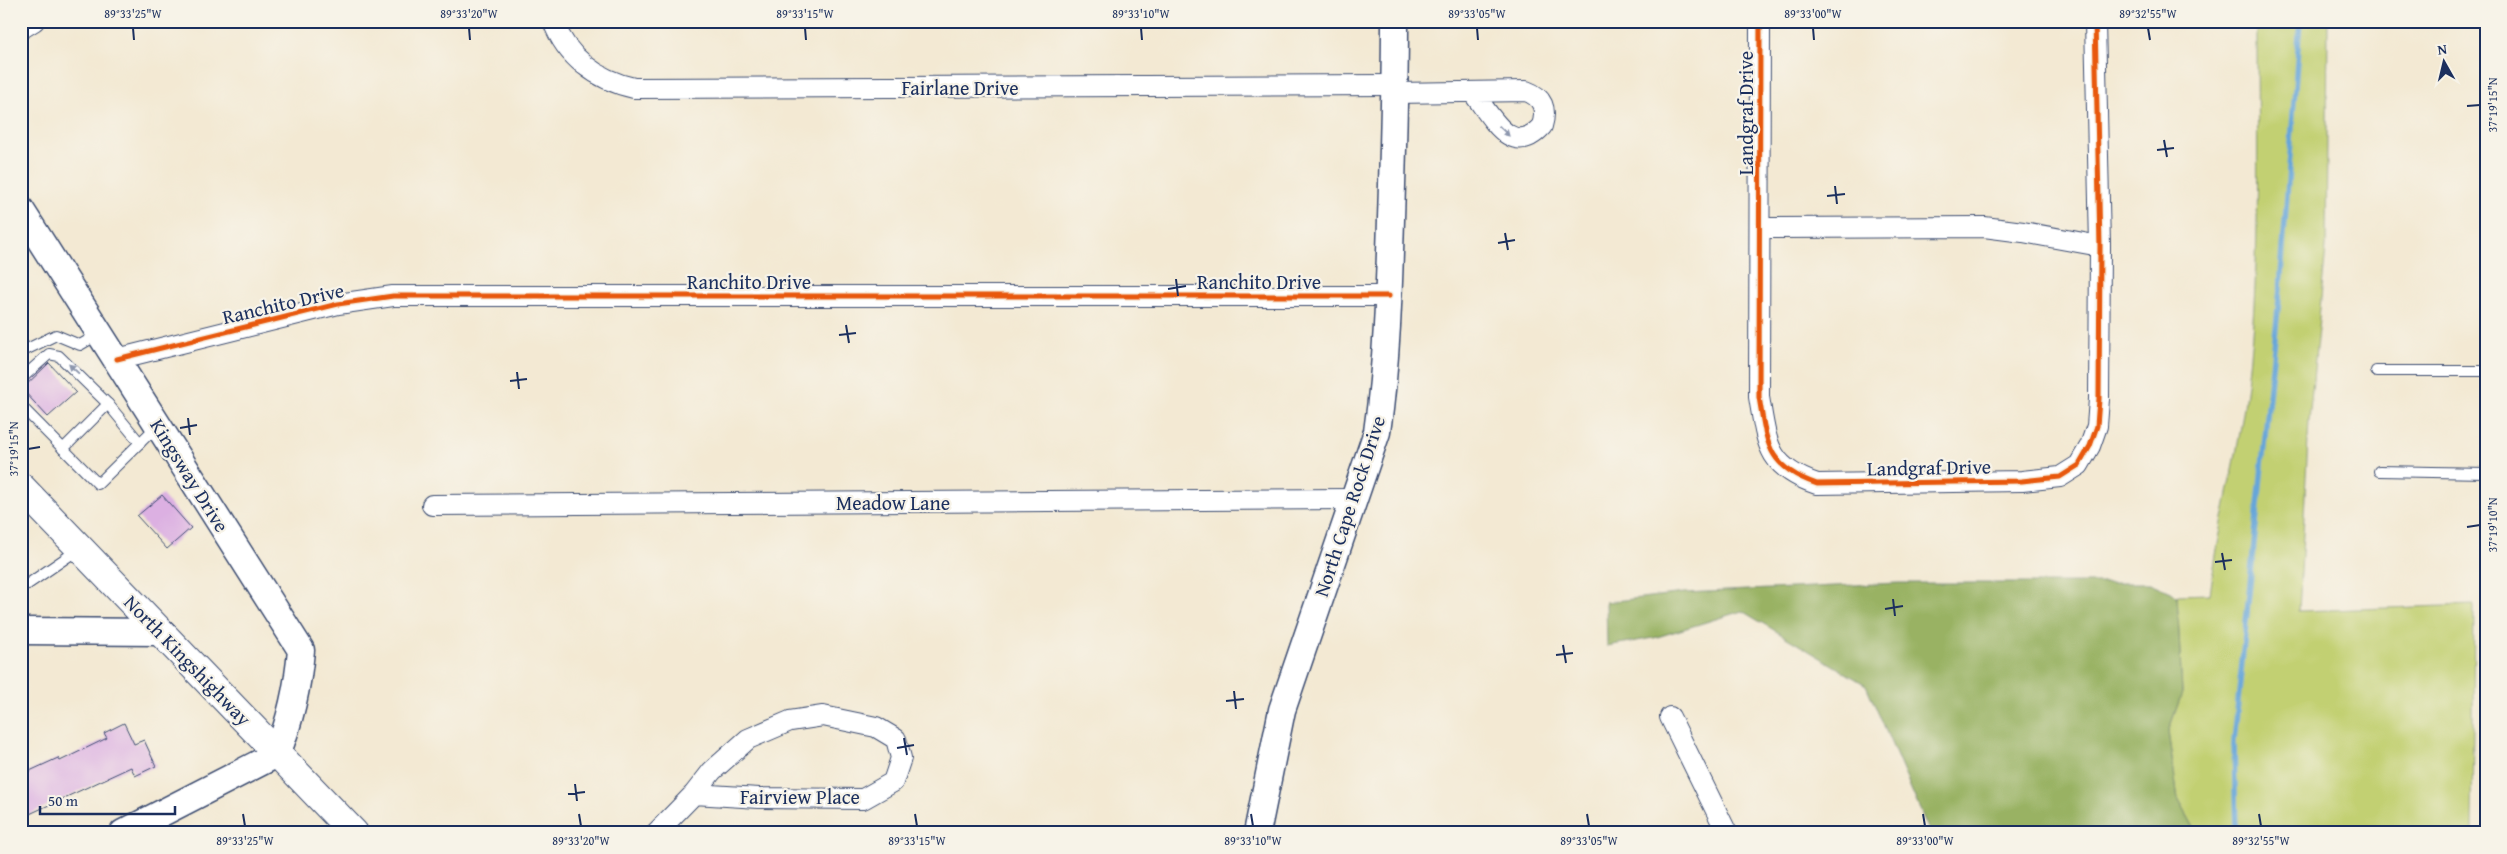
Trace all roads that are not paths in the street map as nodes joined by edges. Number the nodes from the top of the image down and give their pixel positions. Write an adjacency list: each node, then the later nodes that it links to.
1 (34, 21): 6 (street)
2 (553, 21): 7 (street, Fairlane Drive)
3 (1395, 21): 7 (street, North Cape Rock Drive)
4 (1760, 21): 10 (street, Landgraf Drive)
5 (2094, 21): 11 (street, Landgraf Drive)
6 (21, 29)
7 (1395, 89): 8 (street, Fairlane Drive); 12 (street, North Cape Rock Drive)
8 (1473, 93)
9 (21, 210): 13 (street, Kingsway Drive)
10 (1760, 228): 11 (street); 11 (street, Landgraf Drive)
11 (2100, 246)
12 (1389, 296): 15 (street, Ranchito Drive); 27 (street, North Cape Rock Drive)
13 (100, 333): 14 (lane); 15 (street, Kingsway Drive)
14 (21, 352)
15 (117, 359): 21 (street, Kingsway Drive)
16 (2376, 371): 17 (lane)
17 (2486, 371)
18 (21, 379): 19 (lane, one-way to 18)
19 (108, 404): 22 (lane); 23 (lane)
20 (21, 406): 23 (lane)
21 (159, 425): 22 (lane); 35 (street, Kingsway Drive)
22 (140, 443): 23 (lane)
23 (63, 448)
24 (2378, 471): 25 (lane)
25 (2486, 473)
26 (21, 487): 29 (main road, North Kingshighway)
27 (1354, 499): 28 (street, Meadow Lane); 41 (street, North Cape Rock Drive)
28 (432, 505)
29 (81, 548): 31 (lane); 33 (main road, North Kingshighway)
30 (21, 575): 31 (lane)
31 (25, 585)
32 (21, 631): 33 (street)
33 (162, 632): 35 (main road, North Kingshighway)
34 (1670, 717): 42 (street)
35 (277, 754): 37 (street); 39 (main road, North Kingshighway)
36 (694, 794): 36 (street, Fairview Place); 40 (street, Fairview Place)
37 (152, 825): 38 (street)
38 (123, 833)
39 (354, 833)
40 (656, 833)
41 (1257, 833)
42 (1727, 833)

